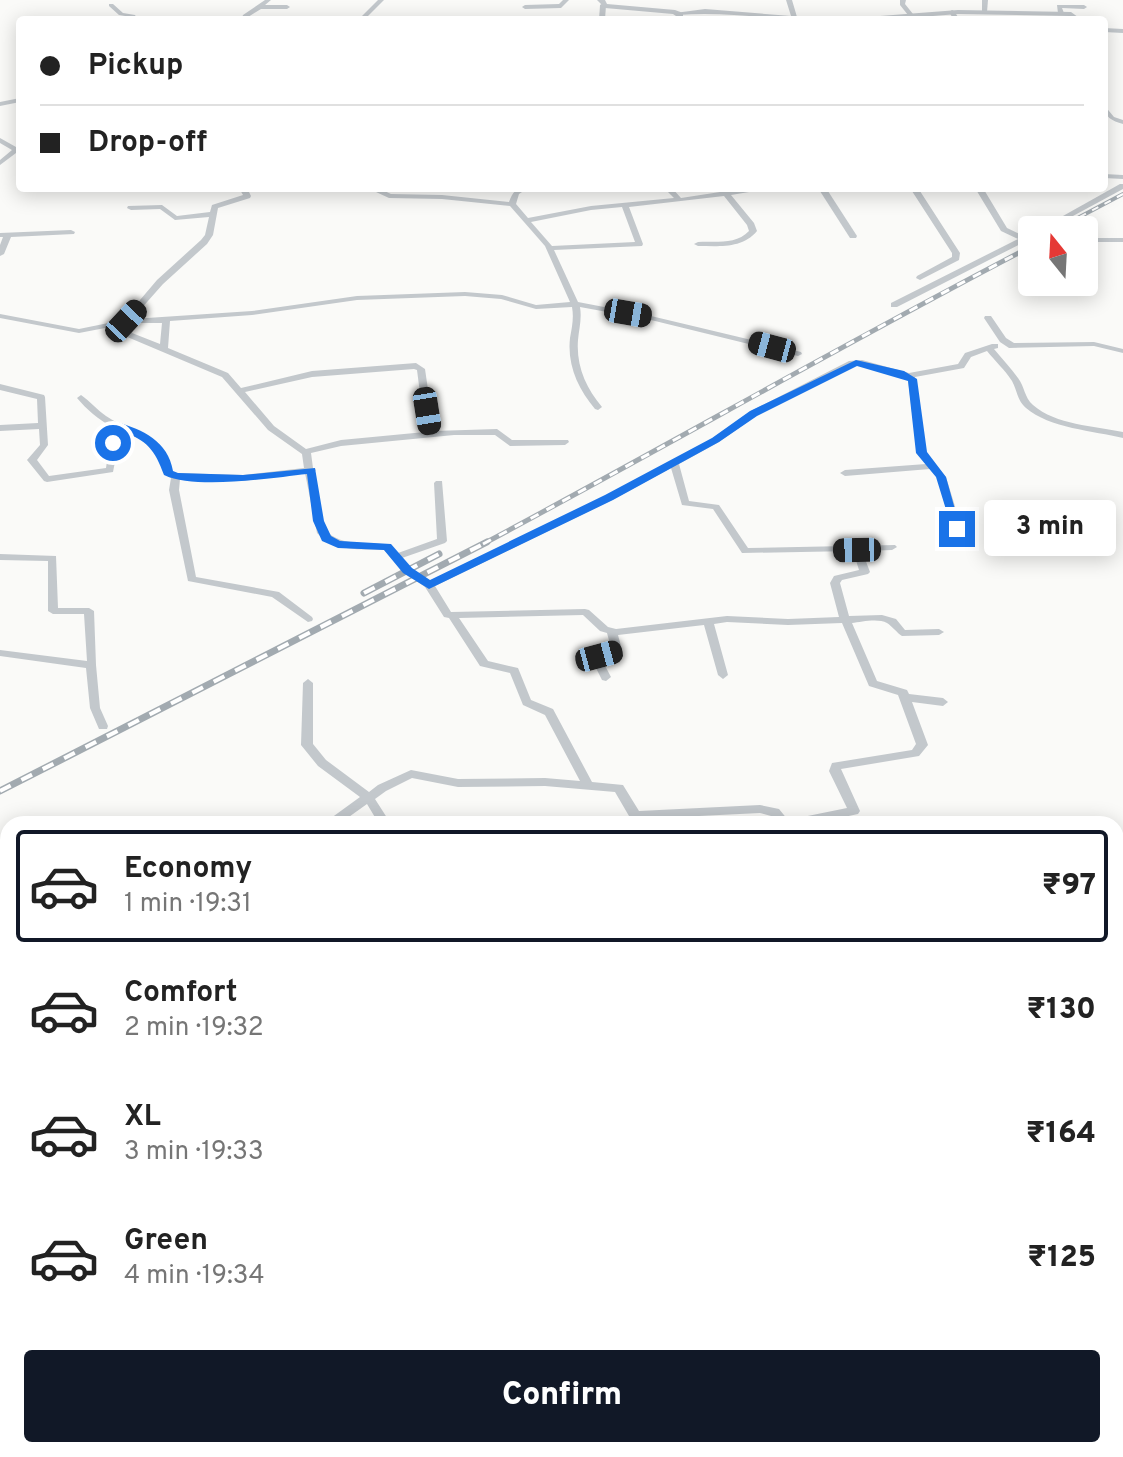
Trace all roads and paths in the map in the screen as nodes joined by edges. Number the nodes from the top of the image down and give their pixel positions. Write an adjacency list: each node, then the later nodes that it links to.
1 (268, 0): 8 (street)
2 (381, 0): 17 (street)
3 (566, 0): 10 (street)
4 (903, 0): 14 (street)
5 (985, 0): 12 (street)
6 (602, 3): 18 (street)
7 (111, 5): 15 (street)
8 (260, 7): 9 (street); 16 (street)
9 (287, 7)
10 (525, 7)
11 (1084, 7): 13 (street)
12 (985, 11): 13 (street); 21 (street)
13 (1061, 13): 22 (street)
14 (910, 14): 20 (street); 21 (street)
15 (133, 16)
16 (245, 16)
17 (365, 16)
18 (679, 16): 19 (street)
19 (744, 16)
20 (891, 16)
21 (954, 16)
22 (1076, 16)
23 (8, 145): 24 (street)
24 (0, 163)
25 (1123, 186): 40 (street)
26 (245, 192): 39 (street)
27 (379, 192): 36 (street)
28 (518, 192): 36 (street)
29 (672, 192): 35 (street)
30 (733, 192): 34 (street)
31 (825, 192): 45 (street)
32 (917, 192): 52 (street)
33 (981, 192): 43 (street)
34 (726, 193): 35 (street); 49 (street)
35 (679, 200): 37 (street)
36 (512, 204): 41 (street)
37 (625, 205): 41 (street); 50 (street)
38 (131, 208): 39 (street)
39 (213, 214): 58 (street)
40 (1068, 216)
41 (528, 220): 50 (street)
42 (71, 232): 44 (street)
43 (1018, 234)
44 (4, 235): 51 (street)
45 (853, 236)
46 (1099, 240): 47 (street)
47 (1123, 240)
48 (1018, 242): 54 (street)
49 (698, 244)
50 (549, 248): 53 (street)
51 (0, 254)
52 (920, 278)
53 (575, 304): 57 (street); 63 (street); 68 (street)
54 (894, 305)
55 (0, 316): 58 (street)
56 (988, 318): 59 (street)
57 (164, 319): 58 (street); 61 (street)
58 (128, 321): 61 (street)
59 (1006, 343): 60 (street); 62 (street)
60 (989, 348): 64 (street); 73 (street)
61 (164, 349): 66 (street)
62 (1123, 351)
63 (798, 354)
64 (909, 376): 76 (street); 77 (street)
65 (0, 387): 69 (street)
66 (247, 390): 72 (street); 75 (street)
67 (81, 398): 70 (street)
68 (598, 407)
69 (41, 426): 70 (street); 71 (street)
70 (117, 426): 80 (street)
71 (0, 428)
72 (430, 433): 74 (street); 75 (street)
73 (1123, 435)
74 (565, 442)
75 (309, 450): 78 (street)
76 (674, 463): 84 (street); 87 (street)
77 (930, 466): 79 (street); 82 (street)
78 (311, 470): 80 (street); 86 (street)
79 (845, 473)
80 (176, 477): 89 (street)
81 (439, 483): 86 (street)
82 (957, 529)
83 (892, 547): 84 (street)
84 (857, 550): 90 (street)
85 (0, 557): 95 (street)
86 (397, 557): 87 (street)
87 (429, 585): 88 (street)
88 (453, 616): 92 (street); 102 (street)
89 (308, 619)
90 (845, 619): 91 (street); 93 (street); 99 (street)
91 (708, 622): 92 (street); 96 (street)
92 (612, 632): 97 (street)
93 (939, 632)
94 (0, 653): 95 (street)
95 (91, 665): 101 (street)
96 (723, 675)
97 (606, 677)
98 (308, 683): 103 (street)
99 (904, 697): 100 (street); 107 (street)
100 (943, 702)
101 (103, 726)
102 (588, 785): 103 (street); 106 (street)
103 (369, 798): 104 (street); 105 (street)
104 (343, 816)
105 (380, 816)
106 (779, 816)
107 (829, 816)

